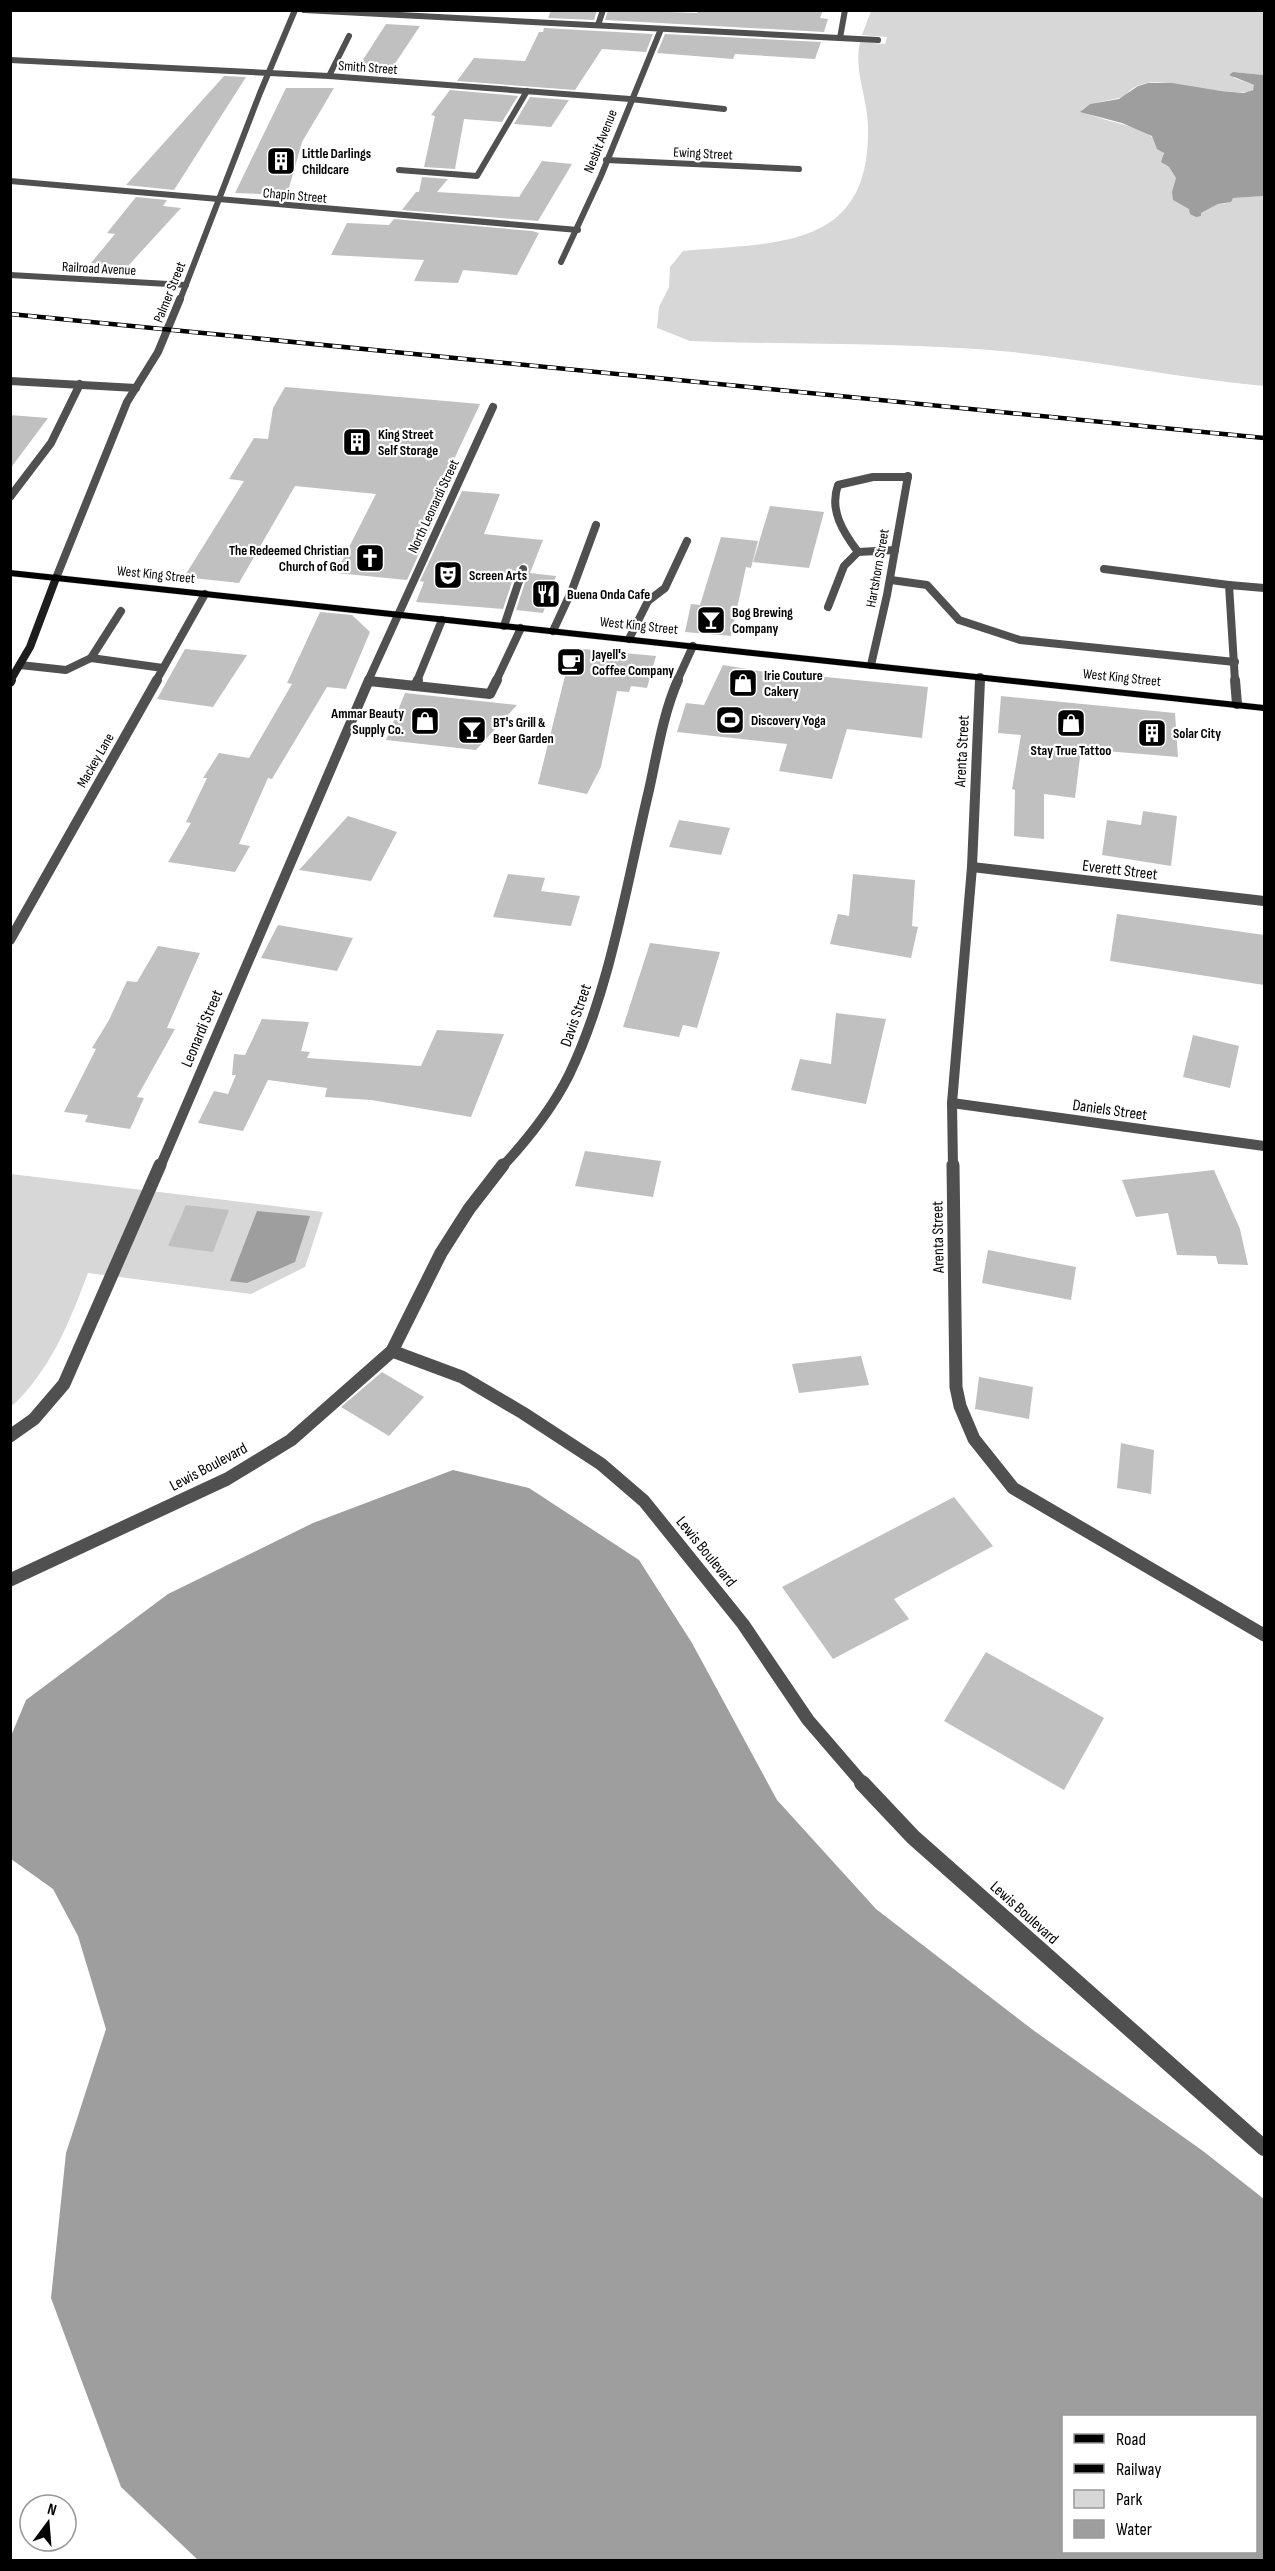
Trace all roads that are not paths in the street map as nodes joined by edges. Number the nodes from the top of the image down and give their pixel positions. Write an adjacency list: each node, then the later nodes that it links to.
1 (295, 10): 12 (street, Palmer Street)
2 (304, 10): 5 (street)
3 (603, 10): 6 (street)
4 (845, 10): 9 (street)
5 (353, 12): 6 (street)
6 (598, 25): 7 (street)
7 (662, 29): 9 (street); 15 (street, Nesbit Avenue)
8 (349, 36): 13 (street)
9 (840, 38): 10 (street)
10 (878, 40)
11 (10, 60): 12 (street, Smith Street)
12 (269, 73): 13 (street, Smith Street); 21 (street, Palmer Street)
13 (328, 76): 14 (street, Smith Street)
14 (527, 91): 15 (street, Smith Street); 19 (street)
15 (630, 99): 16 (street, Smith Street); 17 (street, Nesbit Avenue)
16 (724, 109)
17 (606, 160): 18 (street, Ewing Street); 22 (street, Nesbit Avenue)
18 (799, 169)
19 (399, 171)
20 (10, 181): 21 (street, Chapin Street)
21 (219, 200): 22 (street, Chapin Street); 25 (street, Palmer Street)
22 (578, 230): 23 (street, Nesbit Avenue)
23 (561, 262)
24 (10, 275): 25 (street, Railroad Avenue)
25 (186, 285): 28 (street, Palmer Street)
26 (10, 381): 27 (street)
27 (80, 384): 28 (street); 30 (street)
28 (136, 388): 38 (street, Palmer Street)
29 (493, 407): 45 (street, North Leonardi Street)
30 (10, 497)
31 (596, 525): 49 (street)
32 (687, 541): 50 (street)
33 (894, 550): 34 (street); 34 (street, Hartshorn Street); 39 (street, Hartshorn Street)
34 (858, 552): 43 (street)
35 (523, 569): 47 (street)
36 (1104, 569): 40 (street)
37 (10, 573): 38 (main road, West King Street)
38 (56, 578): 42 (main road, West King Street); 54 (main road)
39 (891, 580): 53 (street); 55 (street, Hartshorn Street)
40 (1229, 585): 41 (street); 53 (street)
41 (1264, 588)
42 (205, 594): 45 (main road, West King Street); 56 (street, Mackey Lane)
43 (828, 607)
44 (121, 611): 52 (street)
45 (397, 615): 46 (main road, West King Street); 58 (street, Leonardi Street)
46 (442, 620): 47 (main road, West King Street); 60 (street)
47 (504, 626): 48 (main road, West King Street)
48 (521, 628): 49 (main road, West King Street); 60 (street)
49 (553, 631): 50 (main road, West King Street)
50 (629, 639): 51 (main road, West King Street)
51 (693, 646): 55 (main road, West King Street); 68 (street, Davis Street)
52 (91, 658): 54 (street); 56 (street)
53 (1235, 662): 61 (street)
54 (20, 664): 59 (main road)
55 (871, 665): 57 (main road, West King Street)
56 (163, 668): 65 (street, Mackey Lane)
57 (980, 677): 61 (main road, West King Street); 63 (street, Arenta Street)
58 (369, 681): 60 (street); 69 (street, Leonardi Street)
59 (10, 682)
60 (415, 686)
61 (1237, 704): 62 (main road, West King Street)
62 (1264, 708)
63 (972, 867): 64 (street, Everett Street); 66 (street, Arenta Street)
64 (1264, 901)
65 (10, 940)
66 (952, 1103): 67 (street, Daniels Street); 71 (street, Arenta Street)
67 (1264, 1146)
68 (392, 1351): 70 (street, Lewis Boulevard); 72 (street, Lewis Boulevard)
69 (10, 1436)
70 (10, 1580)
71 (1264, 1635)
72 (1264, 2148)

